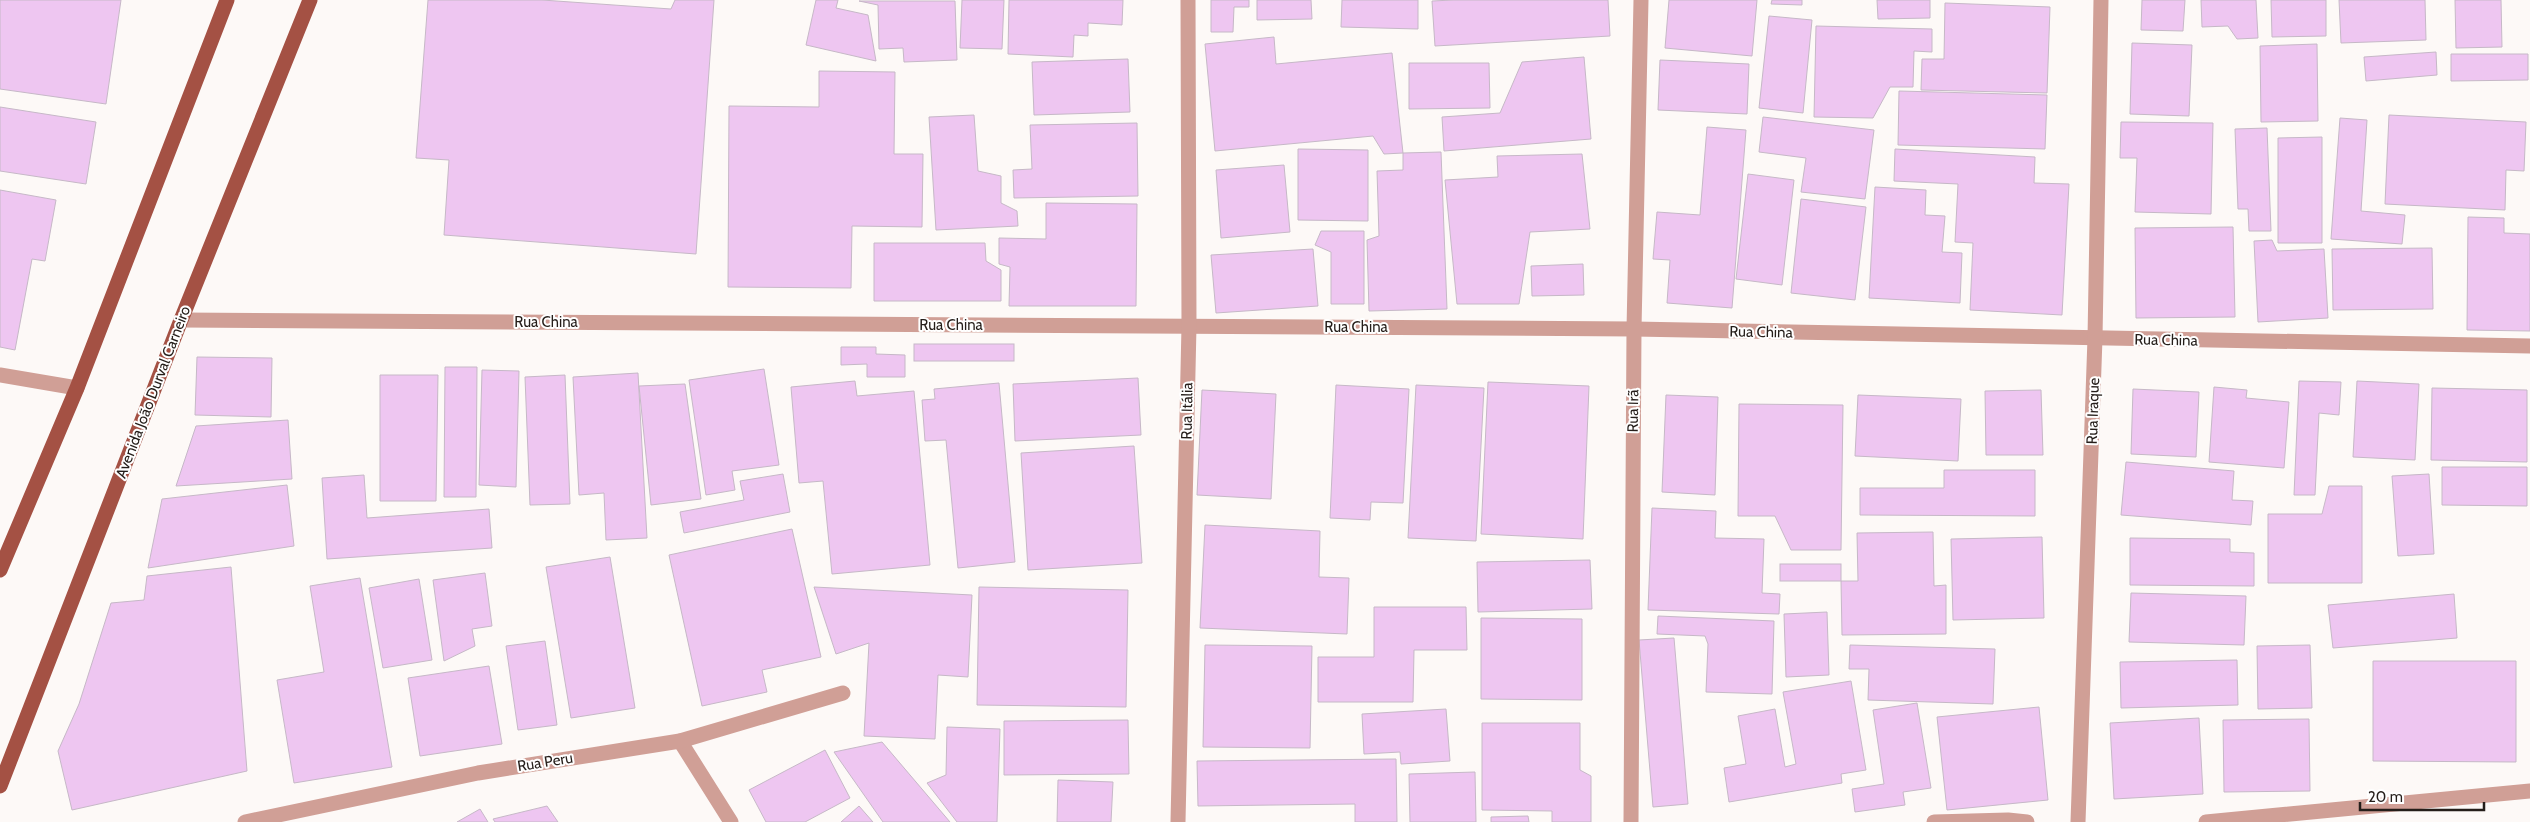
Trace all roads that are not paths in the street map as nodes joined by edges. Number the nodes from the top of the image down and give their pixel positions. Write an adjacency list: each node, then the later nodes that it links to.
1 (227, 0): 12 (main road)
2 (310, 0): 6 (main road, Avenida João Durval Carneiro)
3 (1188, 0): 7 (street, Rua Itália)
4 (1641, 0): 8 (street, Rua Irã)
5 (2101, 0): 9 (street, Rua Iraque)
6 (181, 320): 7 (street, Rua China); 16 (main road, Avenida João Durval Carneiro)
7 (1189, 326): 8 (street, Rua China); 21 (street, Rua Itália)
8 (1634, 329): 9 (street, Rua China); 22 (street, Rua Irã)
9 (2095, 338): 10 (street, Rua China); 25 (street, Rua Iraque)
10 (2530, 346)
11 (0, 375): 12 (street)
12 (77, 388): 13 (main road)
13 (0, 570)
14 (843, 693): 15 (street, Rua Peru)
15 (680, 741): 18 (street, Rua Peru); 20 (street)
16 (0, 786)
17 (2530, 791): 26 (street)
18 (268, 820): 19 (street, Rua Peru)
19 (245, 822)
20 (731, 822)
21 (1178, 822)
22 (1630, 822)
23 (1934, 822): 24 (street)
24 (2028, 822)
25 (2078, 822)
26 (2206, 822)

